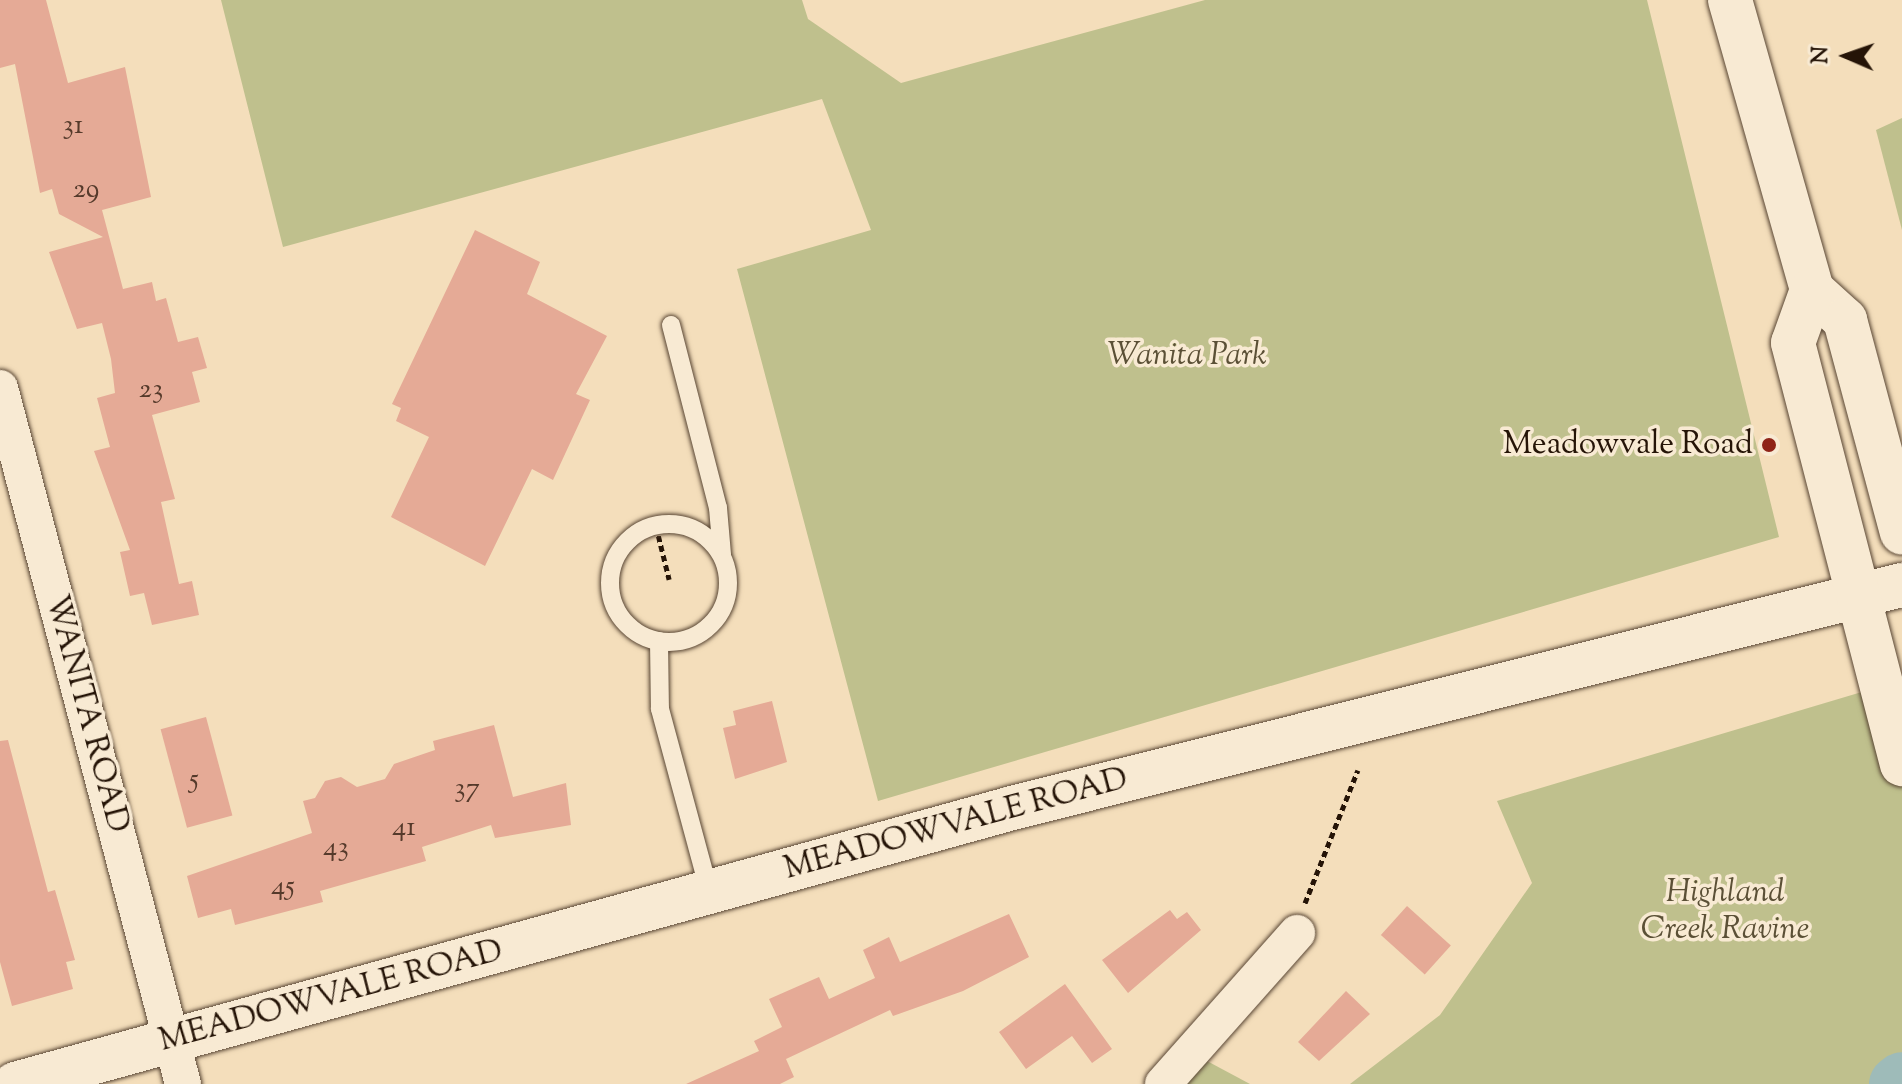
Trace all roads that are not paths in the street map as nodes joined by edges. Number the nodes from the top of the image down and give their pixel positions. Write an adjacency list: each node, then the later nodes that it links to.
1 (1730, 0): 2 (street)
2 (1812, 290): 5 (street); 8 (street)
3 (671, 325): 6 (lane)
4 (0, 388): 13 (street, WANITA ROAD)
5 (1902, 532)
6 (722, 557): 9 (lane); 9 (lane)
7 (1902, 585): 8 (street, MEADOWVALE ROAD)
8 (1854, 599): 10 (street); 11 (street, MEADOWVALE ROAD)
9 (659, 641): 11 (lane)
10 (1902, 764)
11 (710, 892): 13 (street, MEADOWVALE ROAD)
12 (1297, 933): 16 (street)
13 (172, 1040): 14 (street, MEADOWVALE ROAD); 15 (street, WANITA ROAD)
14 (15, 1084)
15 (183, 1084)
16 (1163, 1084)

